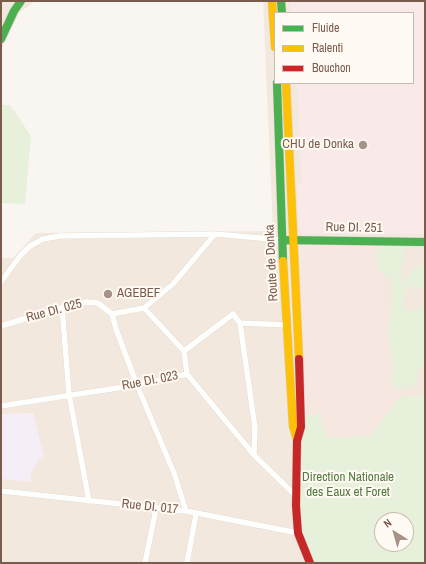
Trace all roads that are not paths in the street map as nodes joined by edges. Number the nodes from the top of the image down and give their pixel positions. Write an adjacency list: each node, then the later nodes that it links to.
1 (21, 1): 6 (main road)
2 (272, 1): 5 (main road)
3 (281, 1): 4 (main road)
4 (282, 12)
5 (274, 32)
6 (1, 39)
7 (277, 84): 10 (main road, Route de Donka)
8 (286, 84): 11 (main road, Route de Donka)
9 (215, 234): 10 (street); 13 (street); 15 (street)
10 (282, 240): 11 (main road, Rue DI. 251); 18 (main road, Route de Donka)
11 (293, 240): 12 (main road, Rue DI. 251); 25 (main road, Route de Donka)
12 (425, 242)
13 (1, 282)
14 (62, 308): 16 (street, Rue DI. 025); 19 (street, Rue DI. 025); 23 (street)
15 (144, 308): 16 (street); 20 (street)
16 (112, 314): 22 (street)
17 (240, 323): 18 (street); 20 (street); 26 (street)
18 (287, 325): 25 (main road, Route de Donka)
19 (1, 326)
20 (184, 351): 21 (street)
21 (187, 374): 22 (street, Rue DI. 023); 26 (street, Rue DI. 023)
22 (137, 385): 23 (street, Rue DI. 023); 31 (street)
23 (69, 394): 24 (street, Rue DI. 023); 29 (street)
24 (1, 406)
25 (297, 441): 28 (main road, Route de Donka)
26 (254, 455): 28 (street, Rue DI. 023)
27 (1, 491): 29 (street, Rue DI. 017)
28 (295, 495): 33 (main road, Route de Donka)
29 (89, 501): 30 (street, Rue DI. 017)
30 (156, 509): 31 (street, Rue DI. 017); 34 (street)
31 (186, 511): 32 (street, Rue DI. 017)
32 (196, 514): 33 (street, Rue DI. 017); 35 (street)
33 (298, 533): 36 (main road, Route de Donka)
34 (145, 563)
35 (187, 563)
36 (310, 563)

